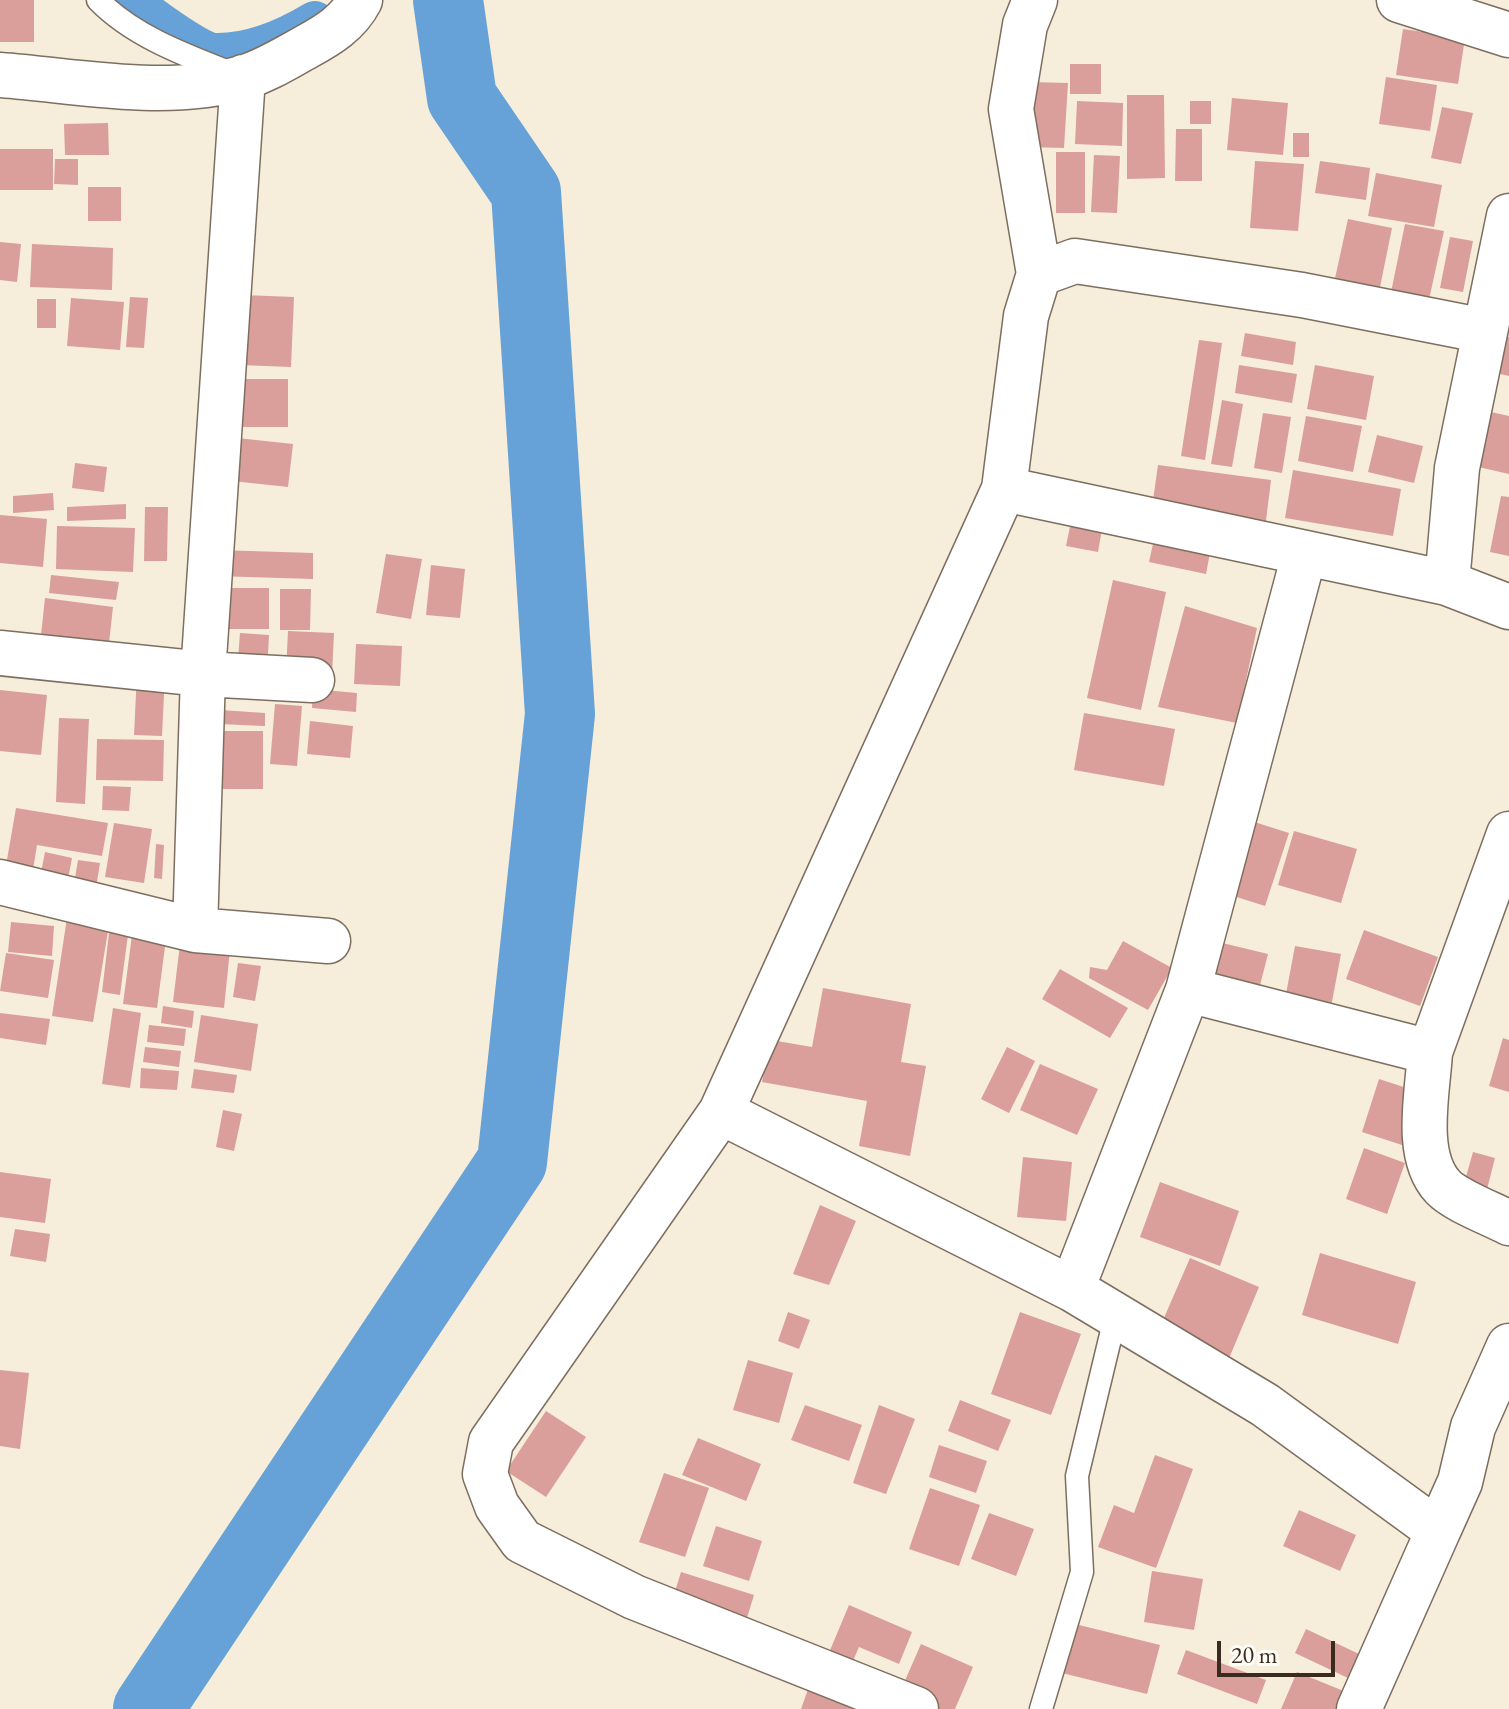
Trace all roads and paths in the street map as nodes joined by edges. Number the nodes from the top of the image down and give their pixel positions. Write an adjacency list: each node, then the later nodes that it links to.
1 (98, 0): 7 (lane)
2 (360, 0): 7 (street)
3 (1035, 0): 9 (street)
4 (1399, 0): 5 (street)
5 (1509, 35)
6 (0, 75): 7 (street)
7 (243, 77): 16 (street)
8 (1509, 216): 10 (street)
9 (1039, 274): 10 (street); 11 (street)
10 (1485, 331): 13 (street)
11 (1004, 489): 12 (street); 24 (street)
12 (1304, 555): 13 (street); 22 (street)
13 (1447, 583): 14 (street)
14 (1509, 607)
15 (0, 653): 16 (street)
16 (203, 674): 17 (street); 20 (street)
17 (312, 680)
18 (1509, 834): 23 (street)
19 (0, 882): 20 (street)
20 (195, 930): 21 (street)
21 (328, 941)
22 (1188, 990): 23 (street); 26 (street)
23 (1430, 1052): 25 (street)
24 (721, 1112): 26 (street); 30 (street)
25 (1509, 1223)
26 (1072, 1289): 27 (street)
27 (1115, 1318): 29 (street); 31 (lane)
28 (1509, 1346): 29 (street)
29 (1438, 1531): 32 (street)
30 (916, 1709)
31 (1041, 1709)
32 (1359, 1709)

